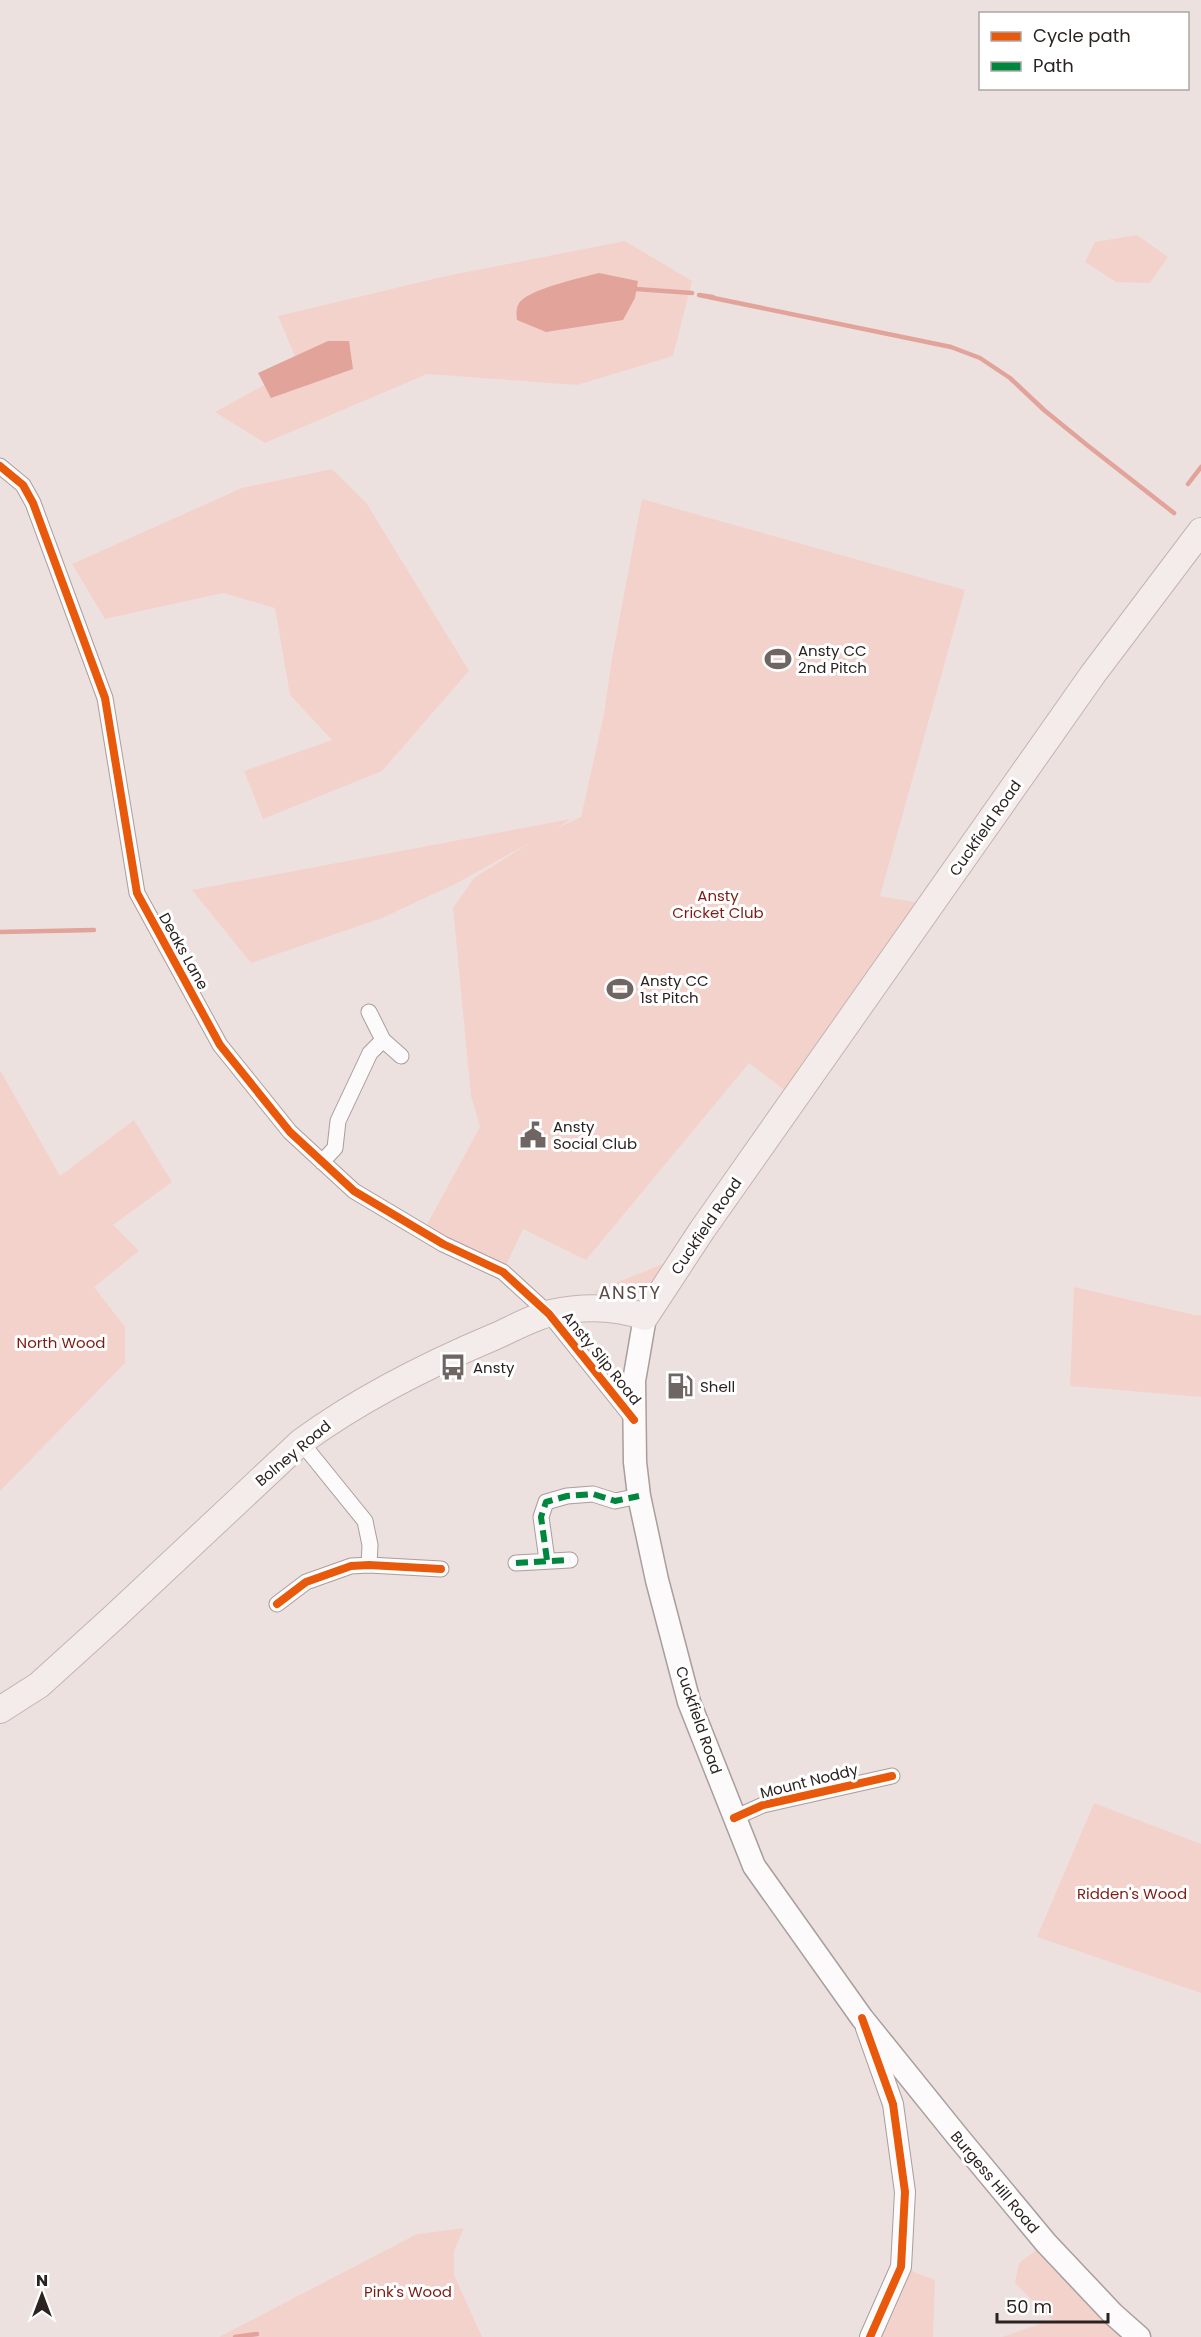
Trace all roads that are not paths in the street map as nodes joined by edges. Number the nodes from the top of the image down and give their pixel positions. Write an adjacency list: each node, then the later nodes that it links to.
1 (0, 466): 6 (street, Deaks Lane)
2 (1201, 531): 8 (highway, Cuckfield Road)
3 (369, 1012): 4 (street)
4 (383, 1040): 5 (street); 6 (street)
5 (401, 1056)
6 (322, 1162): 7 (street, Deaks Lane)
7 (549, 1314): 8 (highway, Bolney Road); 9 (street, Ansty Slip Road); 10 (highway, Bolney Road)
8 (645, 1317): 9 (main road, Cuckfield Road)
9 (634, 1420): 11 (main road, Cuckfield Road)
10 (301, 1443): 15 (street); 18 (highway, Bolney Road)
11 (639, 1496): 12 (street); 20 (main road, Cuckfield Road)
12 (547, 1560): 13 (street); 14 (street)
13 (570, 1560)
14 (516, 1563)
15 (369, 1565): 16 (street); 17 (street)
16 (441, 1569)
17 (278, 1604)
18 (0, 1710)
19 (892, 1776): 20 (street, Mount Noddy)
20 (734, 1818): 21 (main road, Cuckfield Road)
21 (862, 2018): 22 (main road, Burgess Hill Road)
22 (892, 2069): 23 (street); 24 (main road, Burgess Hill Road)
23 (870, 2337)
24 (1139, 2337)

